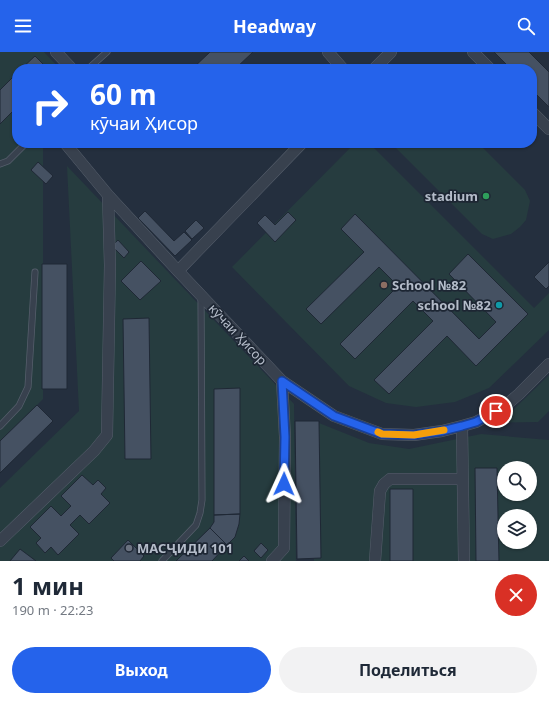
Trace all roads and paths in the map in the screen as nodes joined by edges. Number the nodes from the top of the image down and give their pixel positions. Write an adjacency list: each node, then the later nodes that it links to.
1 (56, 52): 6 (street)
2 (107, 52): 7 (lane)
3 (328, 52): 8 (street)
4 (391, 52): 9 (street)
5 (473, 52): 10 (street)
6 (67, 64)
7 (94, 64)
8 (339, 64)
9 (379, 64)
10 (485, 64)
11 (537, 117): 12 (street)
12 (549, 129)
13 (21, 148): 16 (lane)
14 (69, 148): 17 (street, кӯчаи Ҳисор)
15 (297, 148): 18 (street)
16 (0, 164)
17 (108, 195): 18 (street, кӯчаи Ҳисор); 26 (street)
18 (178, 271): 20 (street, кӯчаи Ҳисор)
19 (35, 272): 23 (lane)
20 (201, 295): 22 (street, кӯчаи Ҳисор); 27 (lane)
21 (549, 364): 24 (street, кӯчаи Ҳисор)
22 (282, 381): 24 (street, кӯчаи Ҳисор); 28 (street)
23 (0, 426)
24 (462, 426): 25 (street)
25 (463, 479): 29 (street); 30 (street)
26 (0, 541)
27 (162, 561)
28 (272, 561)
29 (375, 561)
30 (464, 561)

